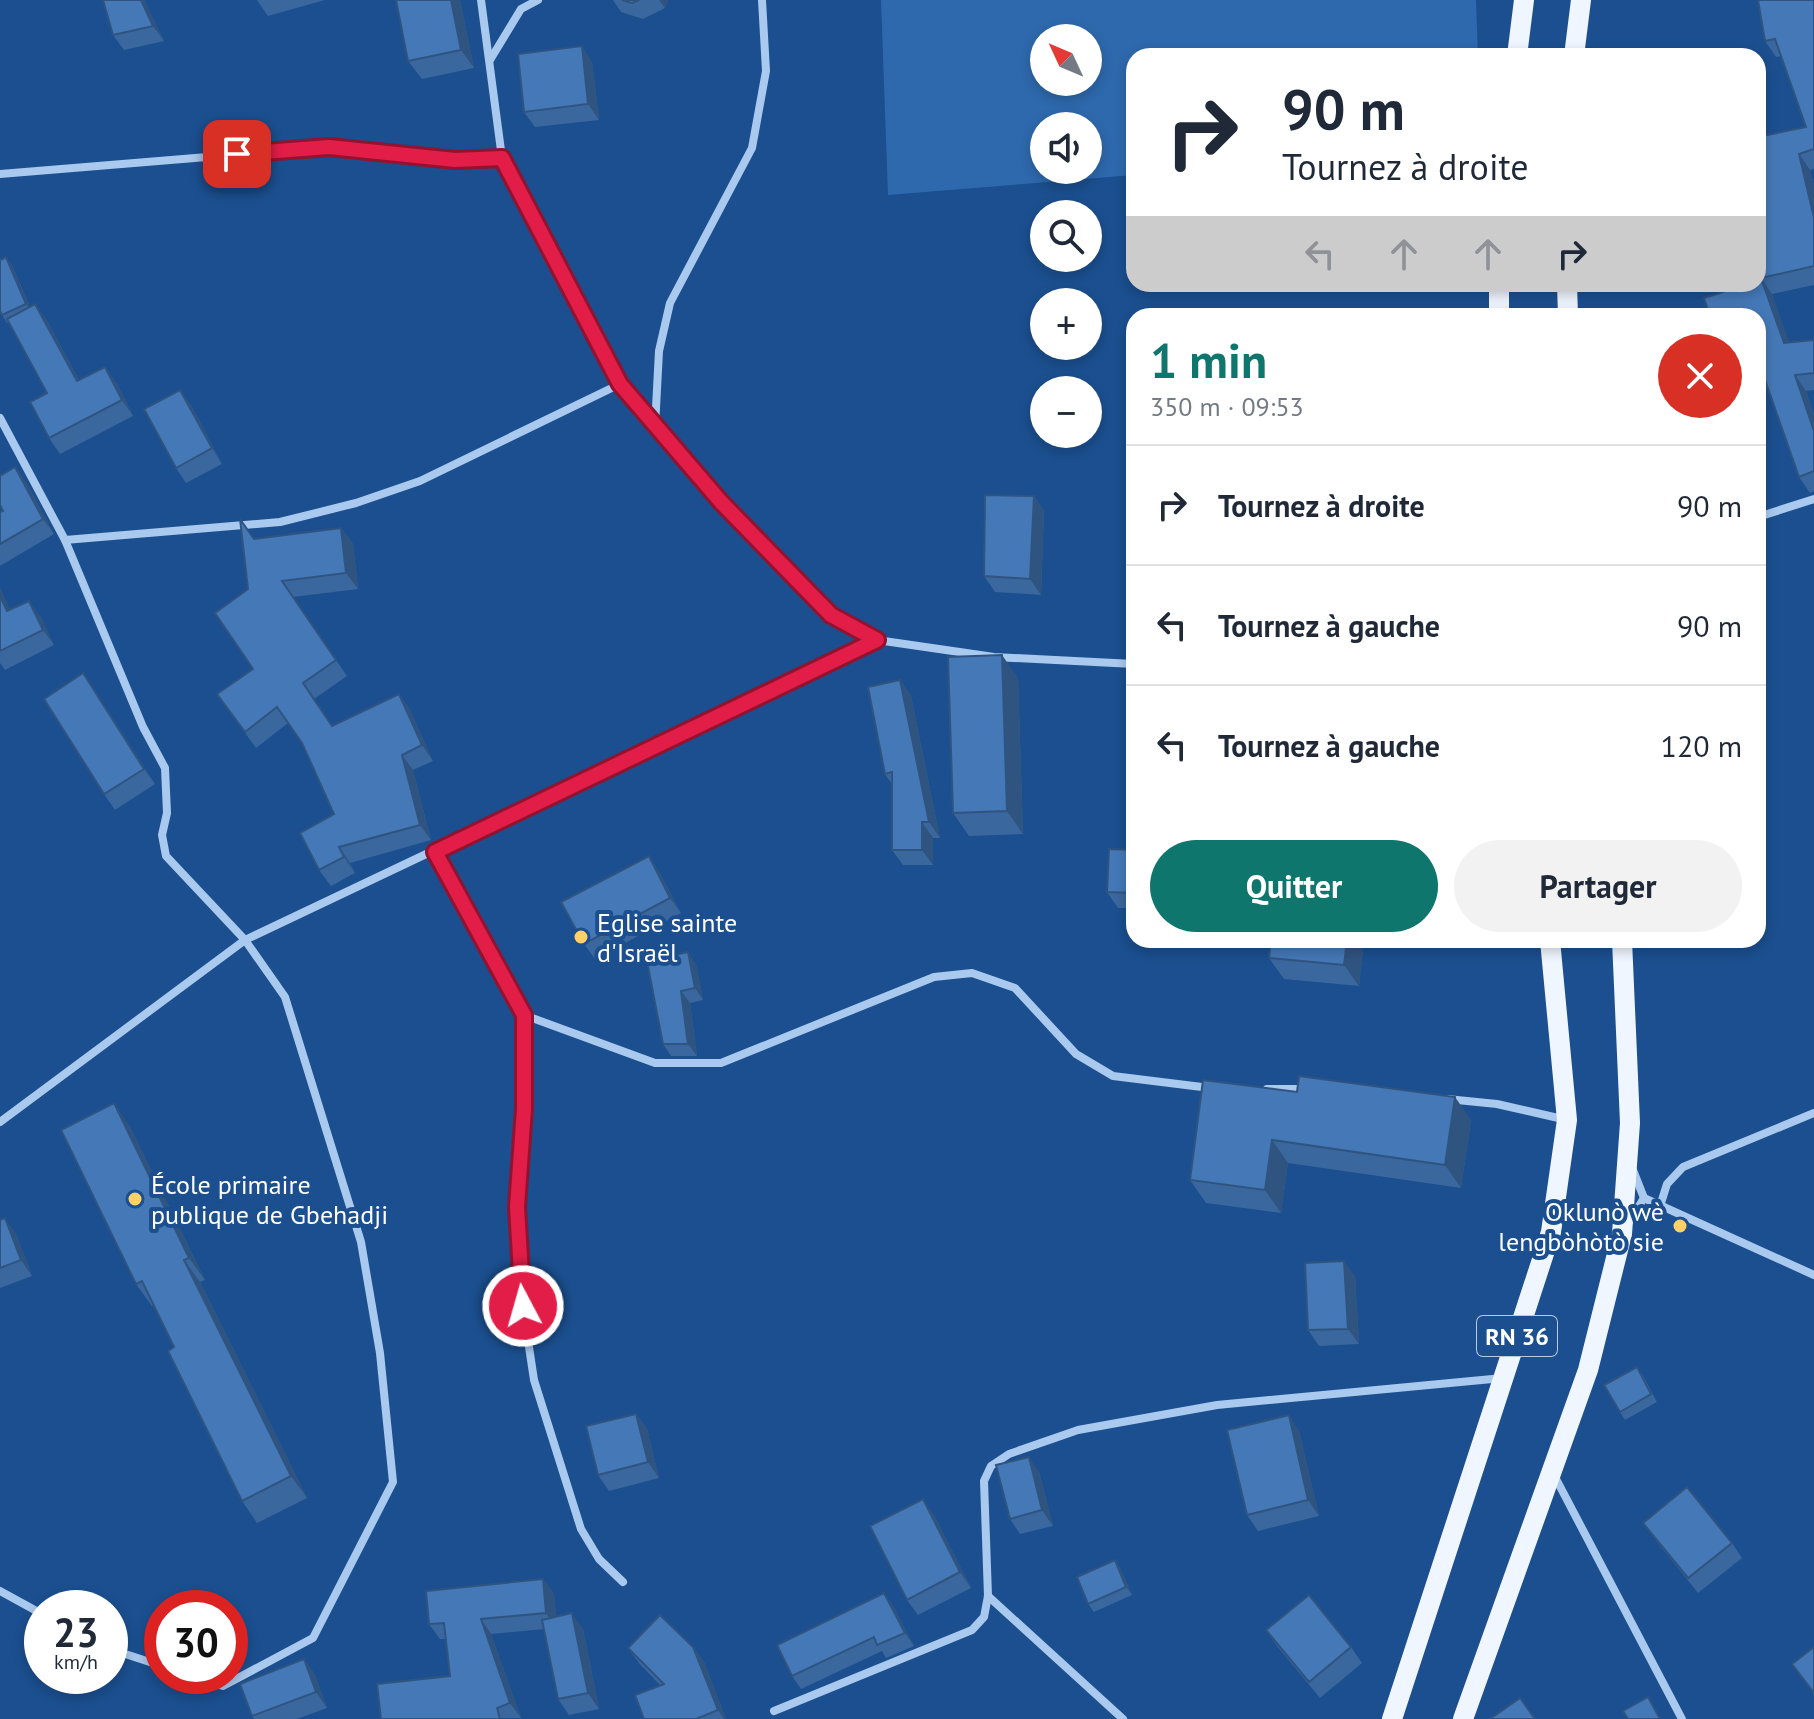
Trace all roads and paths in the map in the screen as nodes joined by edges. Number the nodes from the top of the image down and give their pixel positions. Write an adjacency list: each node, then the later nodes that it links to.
1 (481, 0): 8 (street)
2 (538, 0): 8 (street)
3 (762, 0): 13 (street)
4 (1524, 0): 6 (main road)
5 (1581, 0): 7 (main road)
6 (1518, 48)
7 (1575, 48)
8 (489, 61): 9 (street)
9 (502, 158): 10 (street); 11 (street)
10 (0, 174)
11 (620, 384): 13 (street); 16 (street)
12 (0, 418): 16 (street)
13 (655, 427): 17 (street)
14 (1814, 499): 15 (street)
15 (1766, 514)
16 (65, 540): 20 (street)
17 (877, 640): 18 (street); 19 (street)
18 (1126, 664)
19 (435, 852): 20 (street); 23 (street)
20 (245, 940): 30 (street); 42 (street)
21 (1551, 948): 29 (main road, RN 36)
22 (1622, 948): 31 (main road, RN 36)
23 (524, 1015): 24 (street); 38 (street)
24 (1216, 1088)
25 (1317, 1089): 26 (street)
26 (1258, 1090)
27 (1437, 1098): 29 (street)
28 (1814, 1113): 33 (street)
29 (1567, 1120): 36 (main road, RN 36)
30 (0, 1122)
31 (1626, 1151): 32 (street); 34 (main road, RN 36)
32 (1644, 1198): 33 (street); 34 (street)
33 (1661, 1203): 35 (street)
34 (1622, 1234): 37 (main road, RN 36)
35 (1814, 1275)
36 (1504, 1378): 40 (street); 45 (main road, RN 36)
37 (1551, 1466): 46 (main road, RN 36); 47 (street)
38 (623, 1582)
39 (0, 1591): 41 (street)
40 (988, 1596): 43 (street); 44 (street)
41 (24, 1604)
42 (248, 1673)
43 (774, 1711)
44 (1123, 1719)
45 (1392, 1719)
46 (1463, 1719)
47 (1682, 1719)

